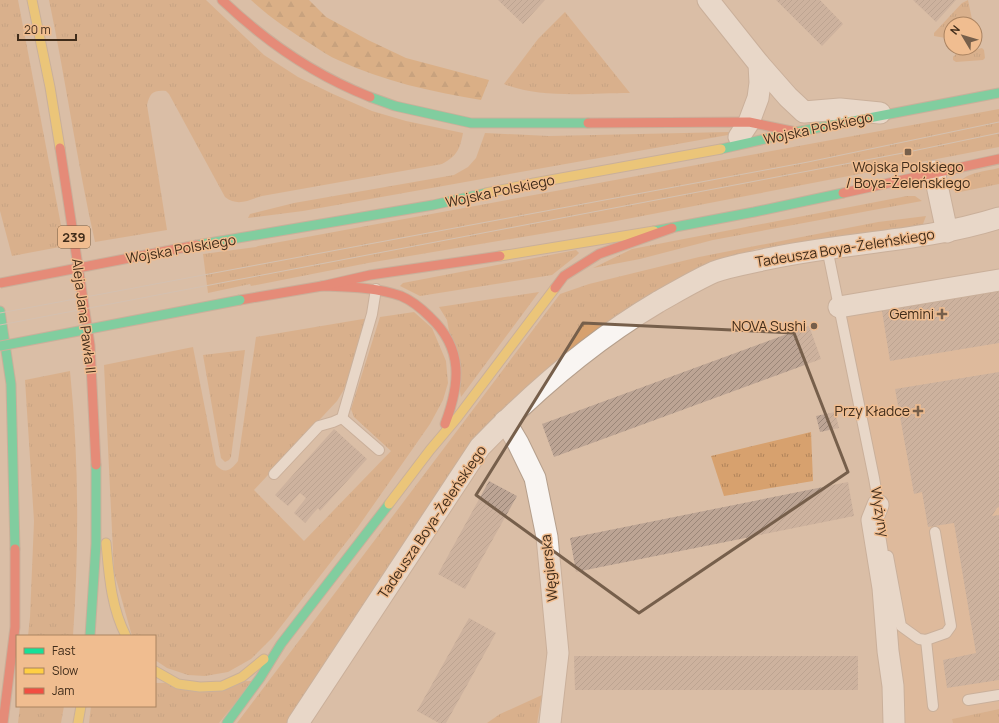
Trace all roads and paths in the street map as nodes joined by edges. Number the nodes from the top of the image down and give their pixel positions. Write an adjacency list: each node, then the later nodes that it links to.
1 (32, 0): 28 (main road, Aleja Jana Pawła II / 239)
2 (222, 0): 7 (main road)
3 (708, 0): 4 (street)
4 (759, 64): 6 (street); 7 (street)
5 (999, 93): 6 (main road, Wojska Polskiego)
6 (888, 113): 8 (main road, Wojska Polskiego)
7 (748, 122): 8 (main road); 9 (street)
8 (796, 132): 9 (main road, Wojska Polskiego)
9 (732, 147): 17 (main road, Wojska Polskiego, bridge)
10 (999, 159): 11 (main road)
11 (934, 171): 13 (main road); 14 (street)
12 (999, 218): 14 (street, Tadeusza Boya-Żeleńskiego)
13 (672, 228): 18 (main road); 26 (main road)
14 (947, 232): 15 (street, Tadeusza Boya-Żeleńskiego)
15 (827, 248): 20 (lane, Wyżyny); 24 (street, Tadeusza Boya-Żeleńskiego)
16 (999, 280): 20 (street)
17 (0, 283)
18 (322, 286): 19 (main road); 22 (main road, bridge)
19 (376, 289): 23 (lane); 26 (main road)
20 (839, 307): 29 (lane, Wyżyny)
21 (0, 311): 40 (main road)
22 (0, 346)
23 (342, 418): 25 (lane); 27 (lane)
24 (505, 421): 43 (street, Tadeusza Boya-Żeleńskiego); 44 (street, Węgierska)
25 (378, 450)
26 (430, 450): 34 (main road)
27 (274, 474)
28 (97, 477): 31 (main road, Aleja Jana Pawła II / 239); 32 (main road)
29 (878, 505): 33 (lane, Wyżyny); 45 (street)
30 (935, 532): 33 (lane)
31 (90, 635)
32 (125, 635)
33 (926, 640): 38 (lane)
34 (281, 644): 35 (main road); 42 (main road)
35 (156, 672)
36 (999, 695): 37 (lane)
37 (968, 700)
38 (933, 706)
39 (81, 707): 41 (main road)
40 (3, 723)
41 (78, 723)
42 (227, 723)
43 (298, 723)
44 (550, 723)
45 (894, 723)

